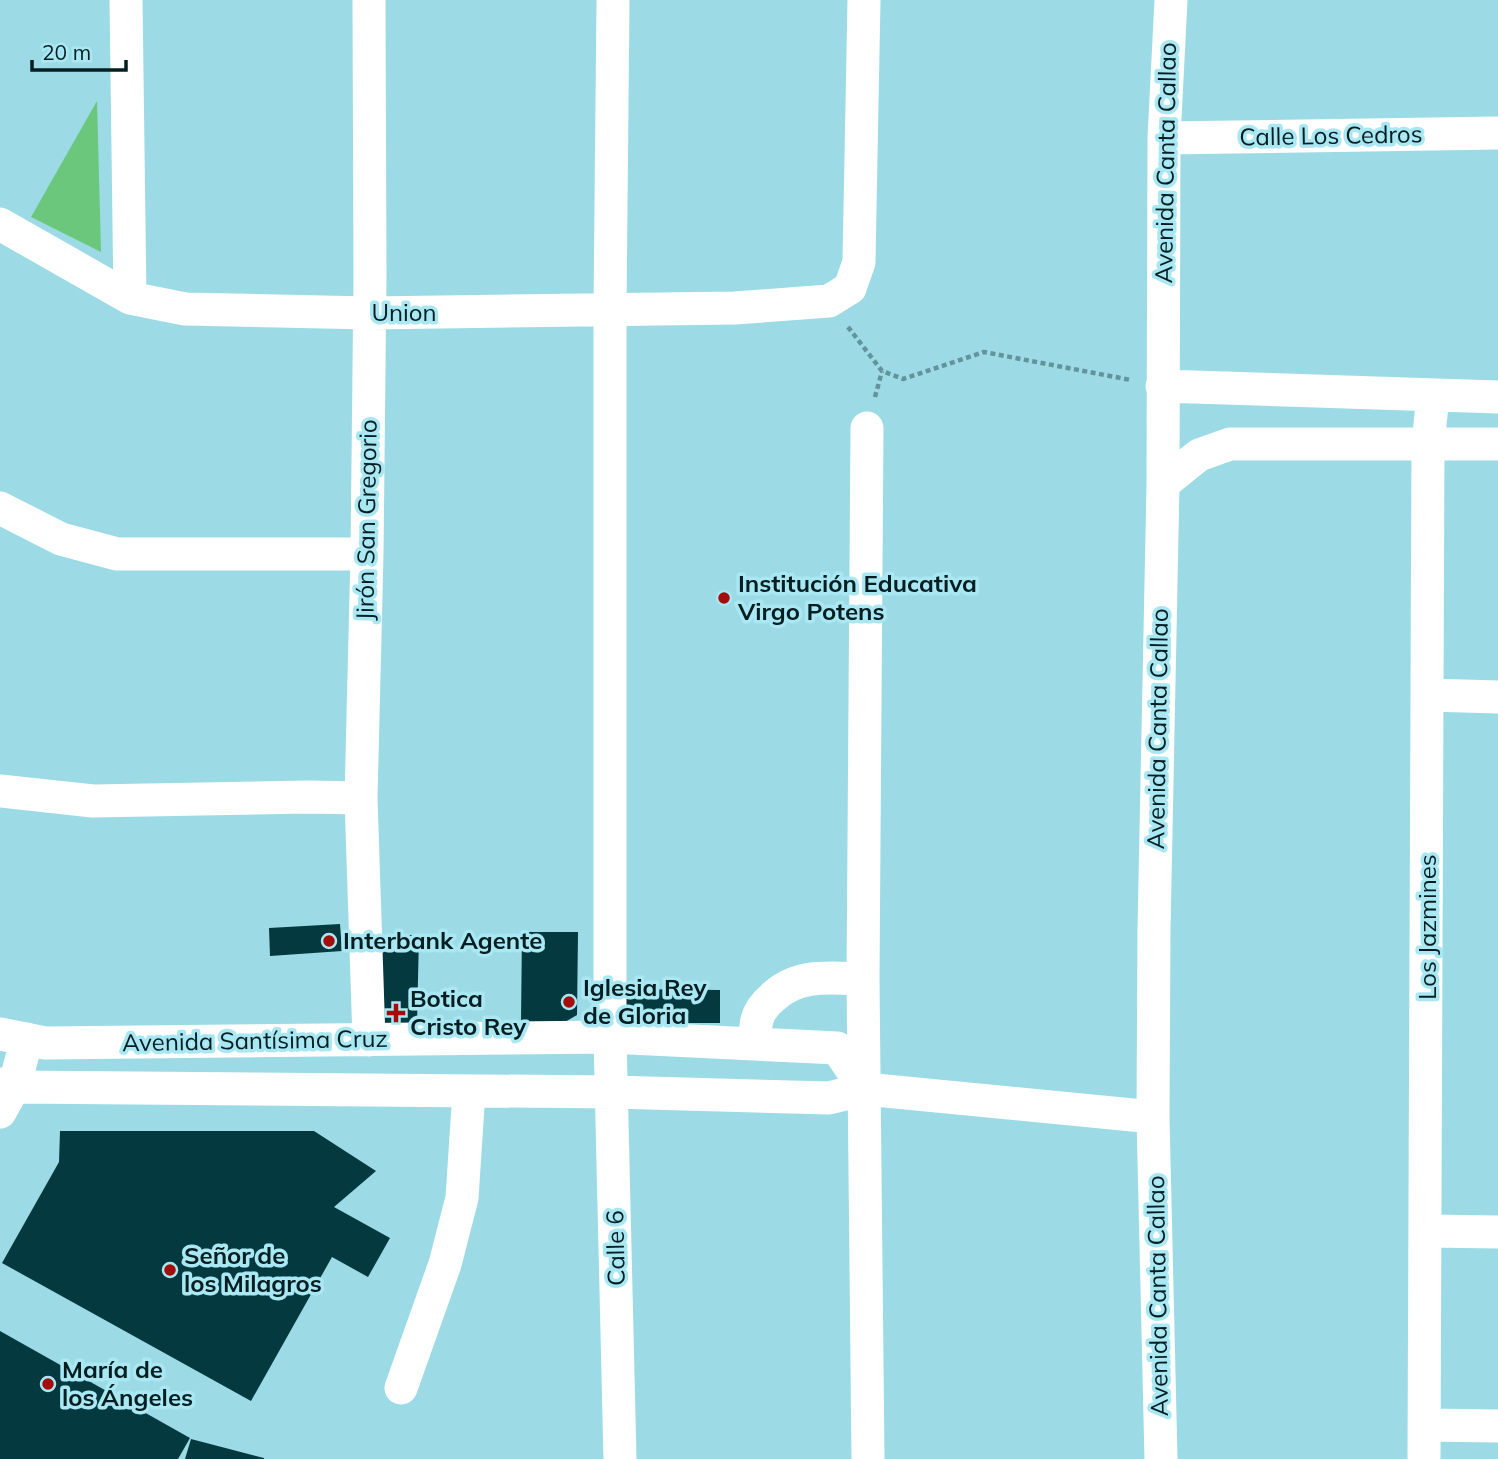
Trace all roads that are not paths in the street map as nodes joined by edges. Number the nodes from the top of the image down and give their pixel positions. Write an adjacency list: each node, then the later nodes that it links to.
1 (126, 0): 9 (street)
2 (369, 0): 11 (street, Jirón San Gregorio)
3 (613, 0): 10 (street, Calle 6)
4 (864, 0): 10 (street, Union)
5 (1171, 0): 7 (street, Avenida Canta Callao)
6 (1498, 133): 7 (street, Calle Los Cedros)
7 (1164, 138): 12 (street, Avenida Canta Callao)
8 (0, 224): 9 (street, Union)
9 (130, 298): 11 (street, Union)
10 (610, 310): 11 (street, Union); 27 (street, Calle 6)
11 (370, 313): 20 (street, Jirón San Gregorio)
12 (1162, 386): 13 (street); 18 (street, Avenida Canta Callao)
13 (1433, 396): 14 (street); 16 (street, Los Jazmines)
14 (1498, 397)
15 (867, 428): 25 (street)
16 (1428, 443): 17 (street); 18 (street); 21 (street, Los Jazmines)
17 (1498, 444)
18 (1163, 484): 34 (street, Avenida Canta Callao)
19 (0, 508): 20 (street)
20 (367, 554): 24 (street, Jirón San Gregorio)
21 (1428, 695): 22 (street); 35 (street, Los Jazmines)
22 (1498, 697)
23 (0, 791): 24 (street)
24 (361, 798): 28 (street, Jirón San Gregorio)
25 (863, 979): 29 (street); 30 (street)
26 (13, 1037): 28 (street, Avenida Santísima Cruz); 33 (street)
27 (610, 1037): 28 (street, Avenida Santísima Cruz); 29 (street, Avenida Santísima Cruz); 32 (street, Calle 6)
28 (369, 1040)
29 (755, 1042): 30 (street, Avenida Santísima Cruz)
30 (865, 1089): 32 (street, Avenida Santísima Cruz); 34 (street, Avenida Santísima Cruz); 41 (street)
31 (469, 1091): 32 (street, Avenida Santísima Cruz); 33 (street, Avenida Santísima Cruz); 37 (street)
32 (613, 1092): 40 (street, Calle 6)
33 (5, 1094)
34 (1153, 1117): 42 (street, Avenida Canta Callao)
35 (1427, 1231): 36 (street); 38 (street, Los Jazmines)
36 (1498, 1232)
37 (401, 1388)
38 (1425, 1425): 39 (street); 43 (street, Los Jazmines)
39 (1498, 1426)
40 (620, 1459)
41 (868, 1459)
42 (1161, 1459)
43 (1424, 1459)

